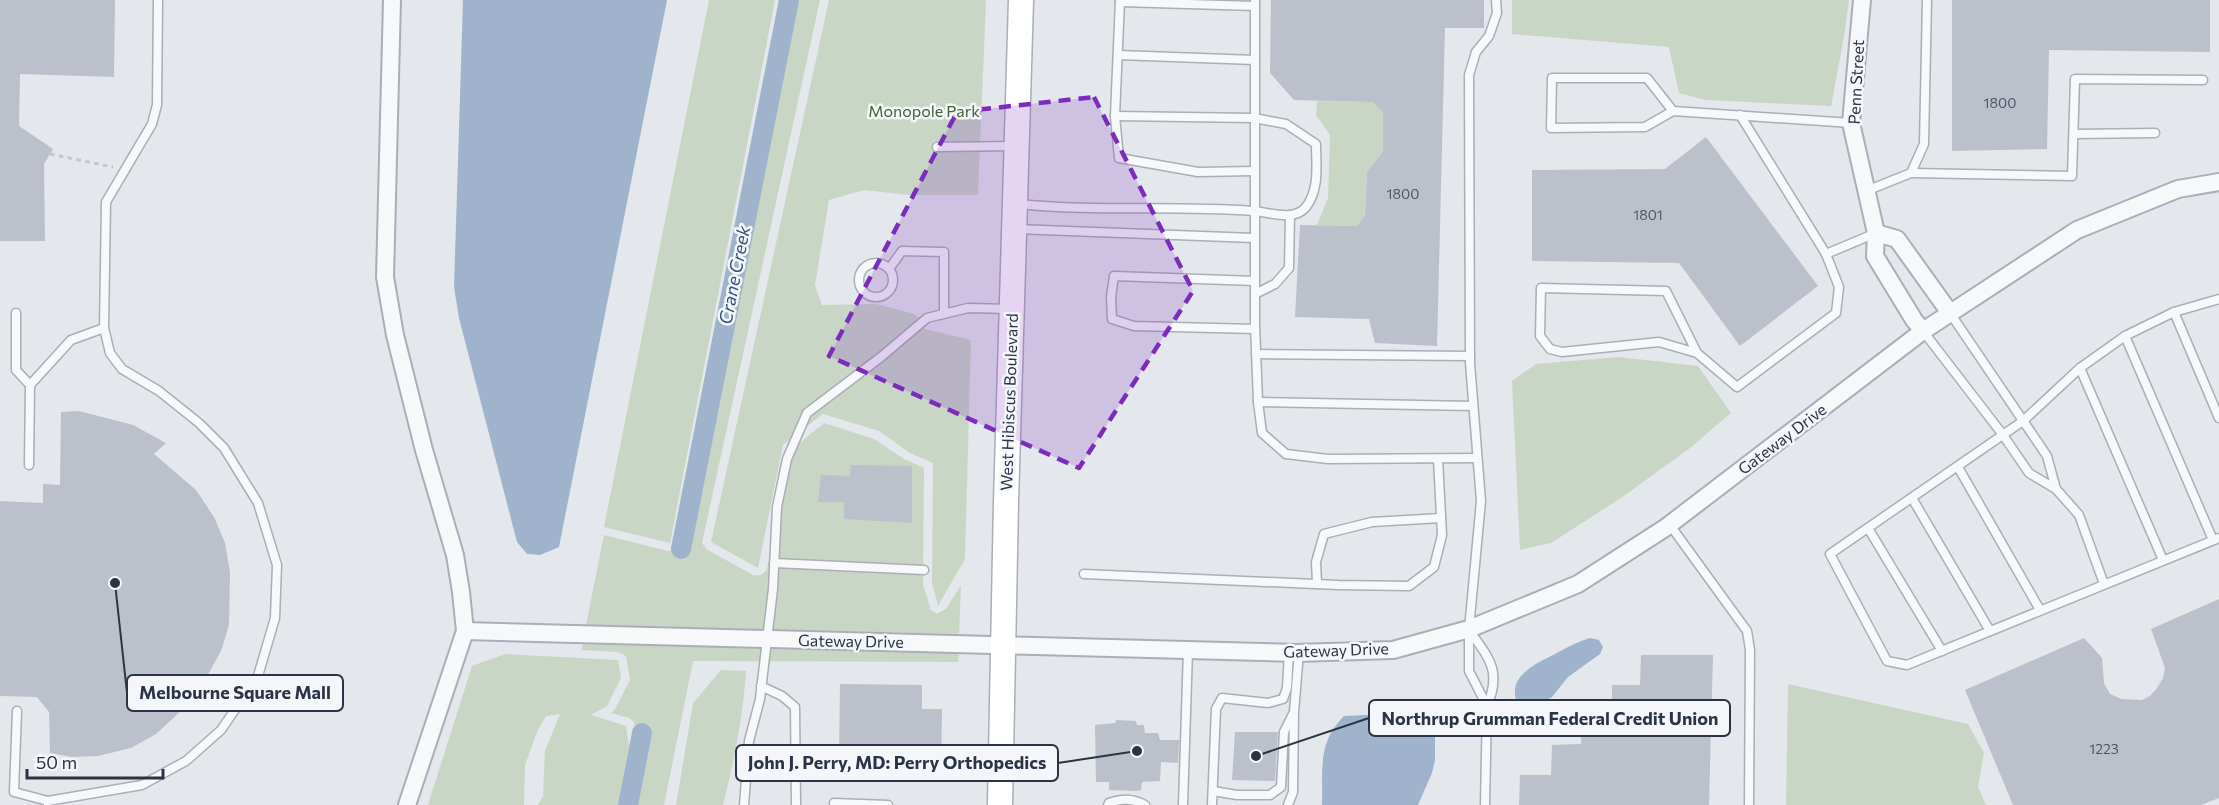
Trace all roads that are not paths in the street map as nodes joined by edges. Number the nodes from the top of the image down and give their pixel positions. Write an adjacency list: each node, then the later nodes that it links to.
1 (159, 0): 41 (lane)
2 (392, 0): 73 (street)
3 (1021, 0): 19 (street, West Hibiscus Boulevard)
4 (1496, 0): 47 (lane)
5 (1862, 0): 16 (street, Penn Street)
6 (1928, 0): 22 (lane)
7 (1120, 1): 8 (lane); 9 (lane)
8 (1255, 3): 10 (lane)
9 (1118, 55): 10 (lane); 14 (lane)
10 (1255, 60): 15 (lane)
11 (2203, 80): 18 (lane)
12 (1673, 111): 12 (lane); 13 (lane)
13 (1740, 115): 16 (lane); 31 (lane)
14 (1115, 116): 15 (lane); 21 (lane)
15 (1254, 118): 21 (lane); 27 (lane)
16 (1851, 123): 24 (street, Penn Street)
17 (2155, 133): 18 (lane)
18 (2074, 134): 22 (lane)
19 (1016, 146): 20 (lane); 25 (street, West Hibiscus Boulevard)
20 (936, 147)
21 (1254, 171): 26 (lane)
22 (1911, 173): 24 (lane)
23 (2219, 182): 39 (street, Gateway Drive)
24 (1866, 191): 29 (street, Penn Street)
25 (1015, 204): 26 (lane); 28 (street, West Hibiscus Boulevard)
26 (1254, 211): 27 (lane); 30 (lane)
27 (1290, 215): 34 (lane)
28 (1014, 229): 30 (lane); 36 (street, West Hibiscus Boulevard)
29 (1876, 233): 31 (lane); 39 (street); 43 (street, Penn Street)
30 (1254, 238): 33 (lane)
31 (1826, 254): 45 (lane)
32 (889, 269): 32 (lane); 40 (lane)
33 (1255, 281): 34 (lane); 42 (lane)
34 (1255, 294): 42 (lane)
35 (2219, 299): 37 (lane)
36 (1012, 309): 40 (lane); 76 (street, West Hibiscus Boulevard)
37 (2174, 312): 44 (lane); 52 (lane)
38 (16, 313): 49 (lane)
39 (1950, 313): 43 (street, Gateway Drive); 53 (lane)
40 (945, 314): 66 (lane)
41 (104, 328): 49 (lane); 85 (lane)
42 (1255, 329): 46 (lane)
43 (1923, 331): 54 (lane); 62 (street, Gateway Drive)
44 (2125, 336): 48 (lane); 64 (lane)
45 (1697, 353): 45 (lane)
46 (1256, 354): 47 (lane); 50 (lane)
47 (1470, 356): 51 (lane)
48 (2080, 368): 53 (lane); 65 (lane)
49 (30, 386): 57 (lane)
50 (1258, 402): 51 (lane); 56 (lane)
51 (1473, 406): 55 (lane)
52 (2219, 418)
53 (2023, 421): 54 (lane); 59 (lane)
54 (2003, 435): 58 (lane); 59 (lane)
55 (1477, 458): 56 (lane); 72 (lane)
56 (1438, 459): 61 (lane)
57 (29, 465)
58 (1958, 467): 60 (lane); 71 (lane)
59 (2056, 489): 70 (lane)
60 (1912, 498): 63 (lane); 74 (lane)
61 (1441, 518): 69 (lane); 69 (lane)
62 (1670, 525): 72 (street, Gateway Drive); 99 (lane)
63 (1868, 528): 78 (lane); 78 (lane)
64 (2216, 539): 65 (lane)
65 (2163, 561): 70 (lane)
66 (774, 563): 67 (lane); 75 (lane)
67 (924, 570)
68 (1084, 574): 69 (lane)
69 (1317, 584)
70 (2104, 584): 71 (lane)
71 (2040, 610): 74 (lane)
72 (1469, 629): 79 (street, Gateway Drive); 81 (lane); 81 (lane)
73 (465, 631): 75 (street, Gateway Drive); 87 (street)
74 (1990, 631): 78 (lane)
75 (766, 639): 76 (street, Gateway Drive); 80 (lane)
76 (1004, 644): 77 (street, Gateway Drive); 92 (street, West Hibiscus Boulevard)
77 (1188, 649): 79 (street, Gateway Drive); 95 (lane)
78 (1942, 651)
79 (1294, 652): 83 (lane); 84 (lane)
80 (761, 686): 88 (lane); 89 (lane)
81 (1487, 706): 98 (lane)
82 (17, 711): 85 (lane)
83 (1294, 712): 84 (lane); 97 (lane)
84 (1213, 791): 96 (lane)
85 (48, 803)
86 (834, 803): 90 (lane)
87 (407, 805)
88 (744, 805)
89 (796, 805)
90 (865, 805): 91 (lane)
91 (888, 805)
92 (1000, 805)
93 (1108, 805): 94 (lane)
94 (1145, 805)
95 (1183, 805)
96 (1212, 805)
97 (1288, 805)
98 (1485, 805)
99 (1749, 805)

